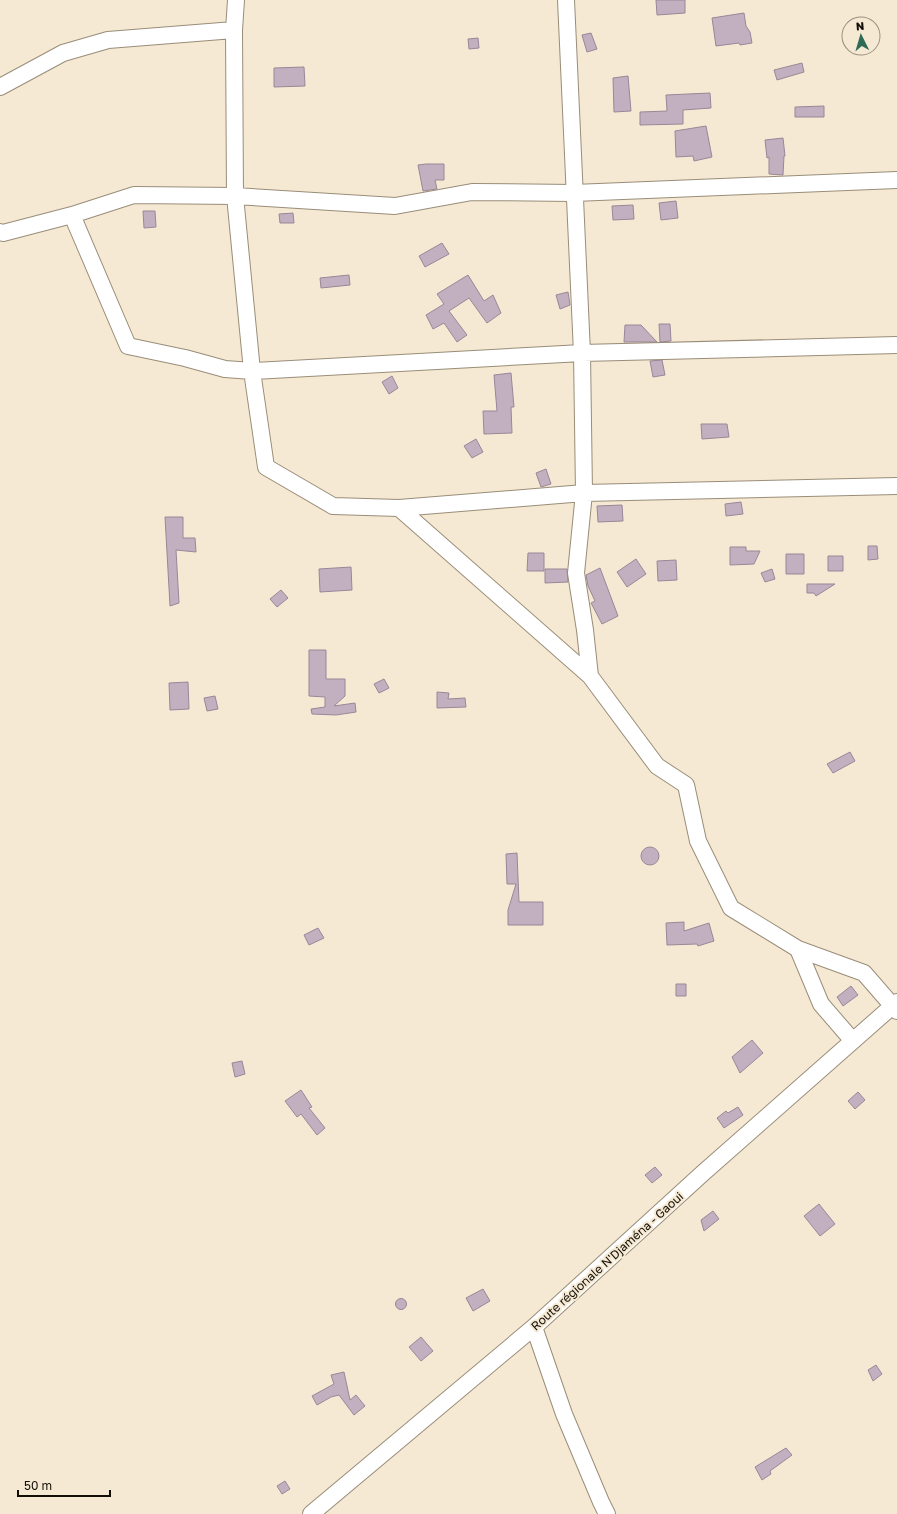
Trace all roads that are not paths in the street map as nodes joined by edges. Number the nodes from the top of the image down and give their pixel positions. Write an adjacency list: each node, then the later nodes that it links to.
1 (236, 0): 3 (street)
2 (566, 0): 6 (street)
3 (234, 30): 4 (street); 7 (street)
4 (0, 87)
5 (897, 180): 6 (street)
6 (574, 193): 7 (street); 11 (street)
7 (235, 196): 8 (street); 12 (street)
8 (72, 214): 9 (street); 12 (street)
9 (0, 232)
10 (897, 345): 11 (street)
11 (582, 352): 12 (street); 14 (street)
12 (252, 371): 15 (street)
13 (897, 486): 14 (street)
14 (584, 493): 15 (street); 16 (street)
15 (399, 508): 16 (street)
16 (590, 676): 17 (street)
17 (798, 949): 18 (street); 19 (street)
18 (895, 1006): 19 (street, Route régionale N'Djaména - Gaoui)
19 (853, 1041): 20 (street, Route régionale N'Djaména - Gaoui)
20 (534, 1327): 21 (street, Route régionale N'Djaména - Gaoui); 22 (street)
21 (311, 1514)
22 (607, 1514)

